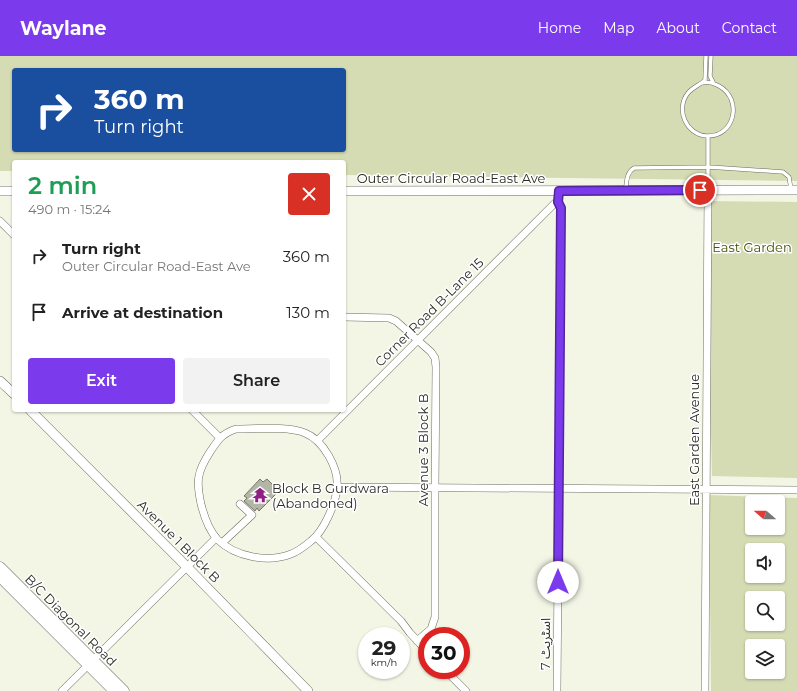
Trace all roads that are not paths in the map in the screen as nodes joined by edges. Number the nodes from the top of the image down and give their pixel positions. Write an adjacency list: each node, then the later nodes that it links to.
1 (706, 56): 3 (lane)
2 (711, 56): 4 (lane)
3 (702, 83): 4 (lane); 5 (lane)
4 (714, 83): 5 (lane)
5 (708, 136): 6 (lane)
6 (708, 167): 7 (lane); 8 (lane); 9 (lane)
7 (626, 190): 8 (street, Outer Circular Road-East Ave); 12 (street, Outer Circular Road-East Ave)
8 (708, 190): 9 (street, Outer Circular Road-East Ave); 28 (street, East Garden Avenue)
9 (794, 190)
10 (12, 191): 13 (street)
11 (346, 191): 12 (street, Outer Circular Road-East Ave)
12 (559, 191): 14 (street, اسٹریٹ 7)
13 (0, 192)
14 (558, 202): 18 (street, Corner Road B-Lane 15); 27 (street, اسٹریٹ 7)
15 (0, 221): 16 (street)
16 (12, 233)
17 (346, 317): 18 (street, Avenue 3 Block B)
18 (418, 340): 24 (street, Corner Road B-Lane 15); 26 (street, Avenue 3 Block B)
19 (0, 380): 20 (street)
20 (12, 392)
21 (32, 412): 35 (street, Avenue 1 Block B)
22 (194, 412): 23 (street)
23 (220, 438): 24 (street); 32 (street)
24 (318, 440): 25 (street)
25 (337, 487): 26 (street); 31 (street)
26 (435, 488): 27 (street); 37 (street, Avenue 3 Block B)
27 (558, 489): 28 (street); 45 (street, اسٹریٹ 7)
28 (706, 490): 29 (street); 46 (street, East Garden Avenue)
29 (797, 490)
30 (240, 504): 33 (street)
31 (316, 537): 33 (street); 37 (street)
32 (216, 538): 33 (street); 35 (street)
33 (222, 544)
34 (0, 567): 38 (main road, B/C Diagonal Road)
35 (188, 567): 38 (street); 43 (street, Avenue 1 Block B)
36 (0, 577): 38 (main road, B/C Diagonal Road)
37 (417, 641)
38 (91, 662): 40 (street); 41 (main road, B/C Diagonal Road); 42 (main road, B/C Diagonal Road)
39 (454, 679): 44 (street)
40 (62, 691)
41 (114, 691)
42 (124, 691)
43 (308, 691)
44 (466, 691)
45 (557, 691)
46 (705, 691)

